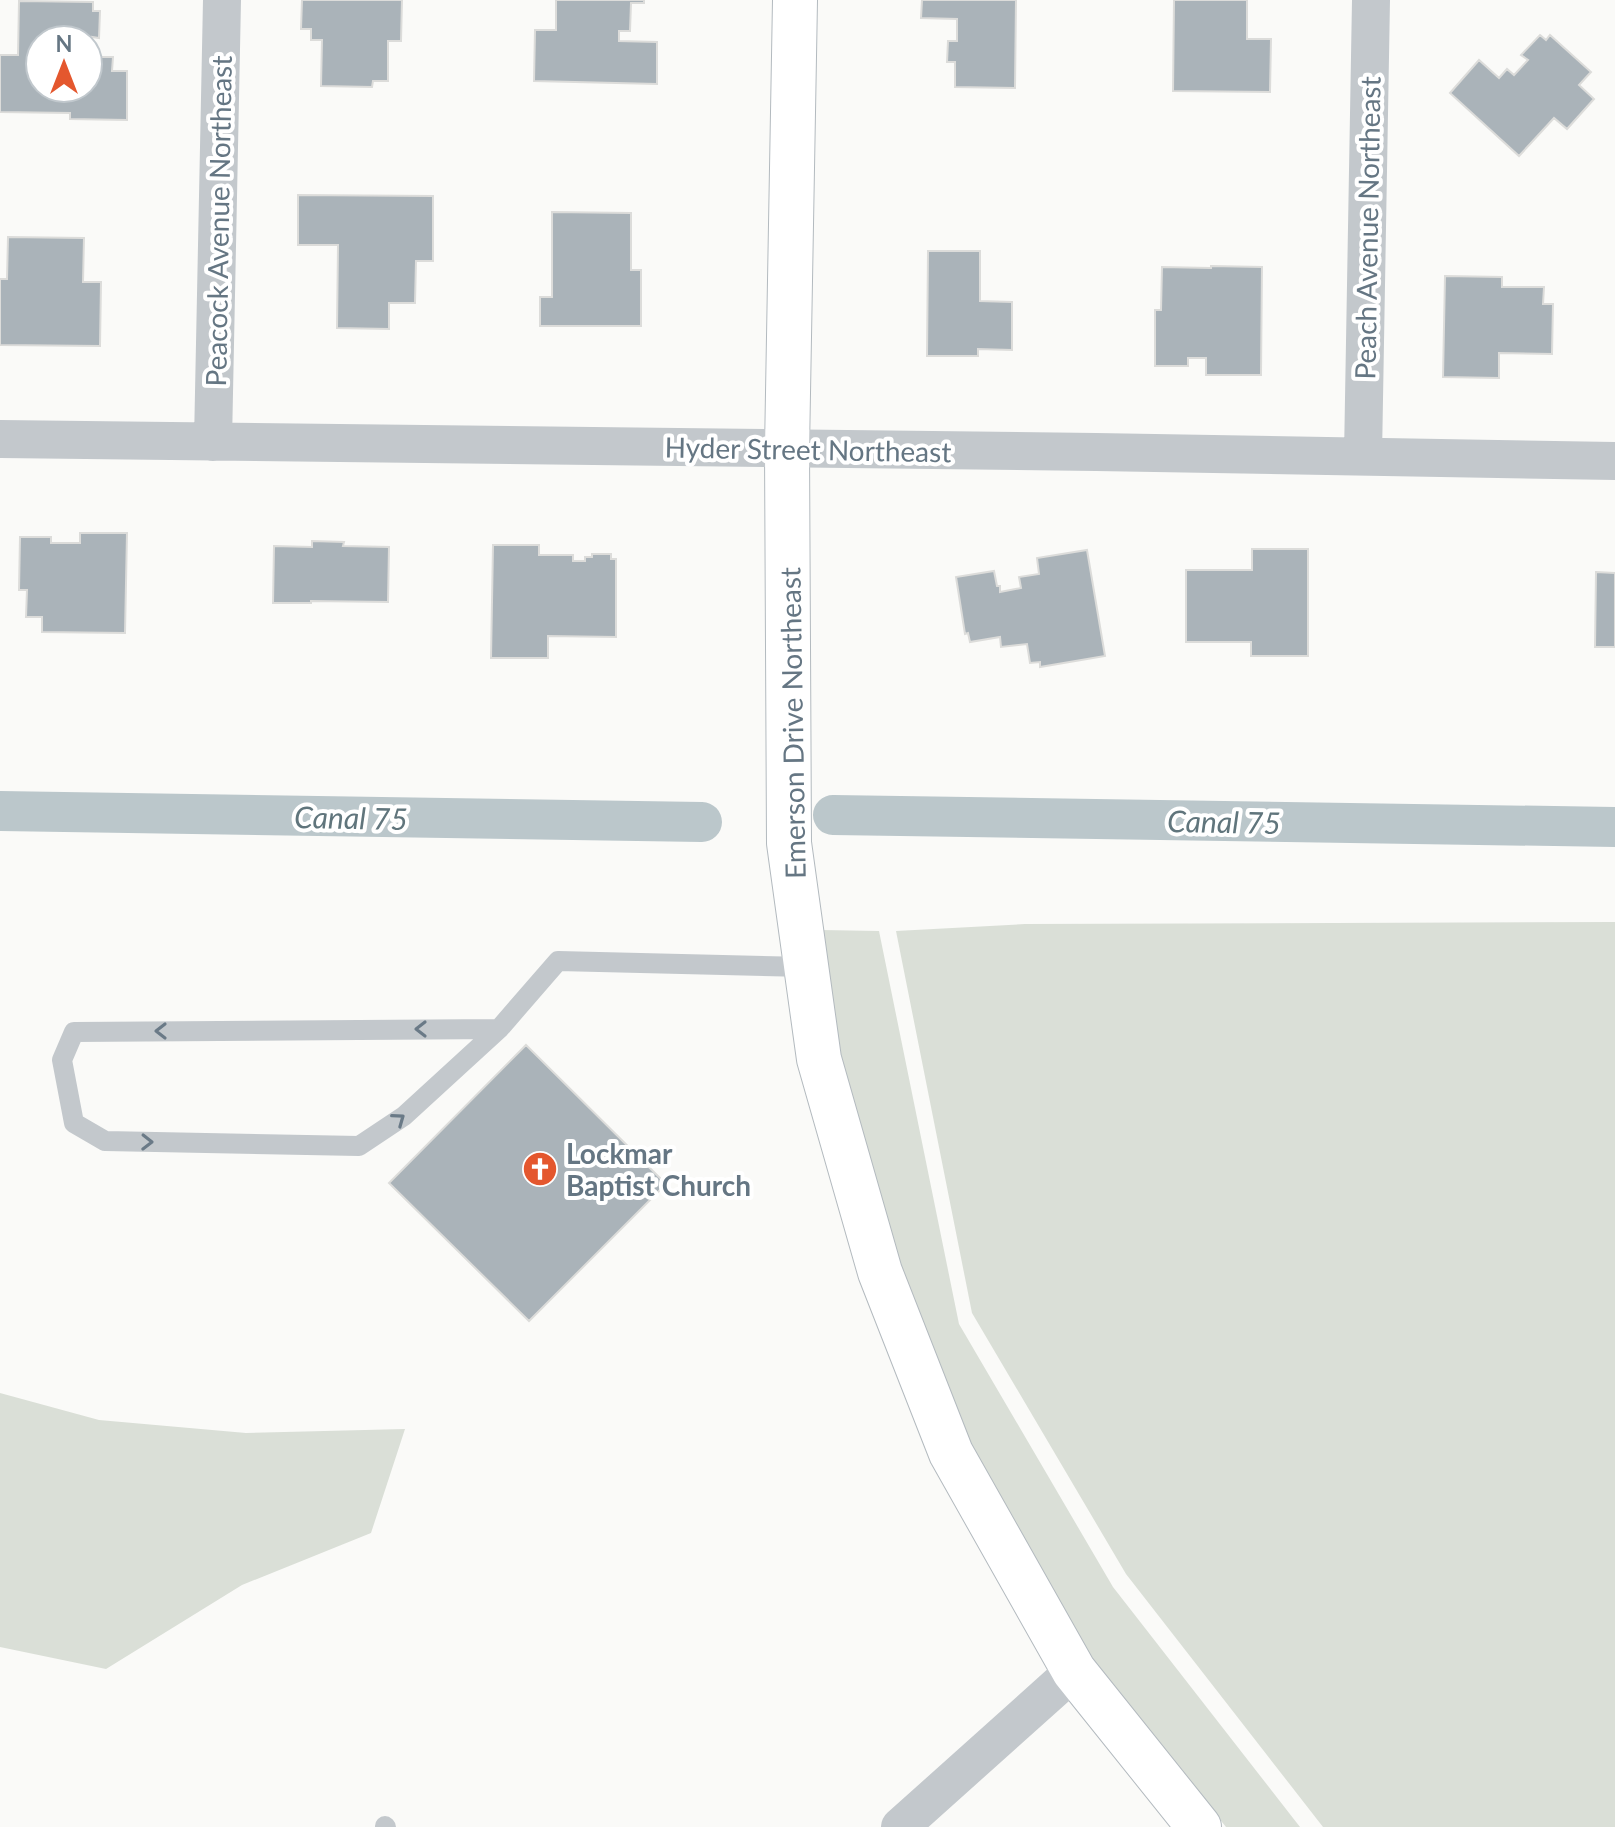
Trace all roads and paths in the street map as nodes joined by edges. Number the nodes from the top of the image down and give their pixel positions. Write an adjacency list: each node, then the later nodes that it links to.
1 (222, 0): 5 (street, Peacock Avenue Northeast)
2 (795, 0): 6 (street, Emerson Drive Northeast)
3 (1371, 0): 7 (street, Peach Avenue Northeast)
4 (0, 439): 5 (street, Hyder Street Northeast)
5 (213, 442): 6 (street, Hyder Street Northeast)
6 (787, 449): 7 (street, Hyder Street Northeast); 9 (street, Emerson Drive Northeast)
7 (1363, 456): 8 (street, Hyder Street Northeast)
8 (1615, 461)
9 (806, 967): 10 (lane); 11 (street, Emerson Drive Northeast)
10 (499, 1029): 10 (lane, one-way to 10)
11 (1074, 1671): 12 (street); 13 (street, Emerson Drive Northeast)
12 (900, 1827)
13 (1199, 1827)

